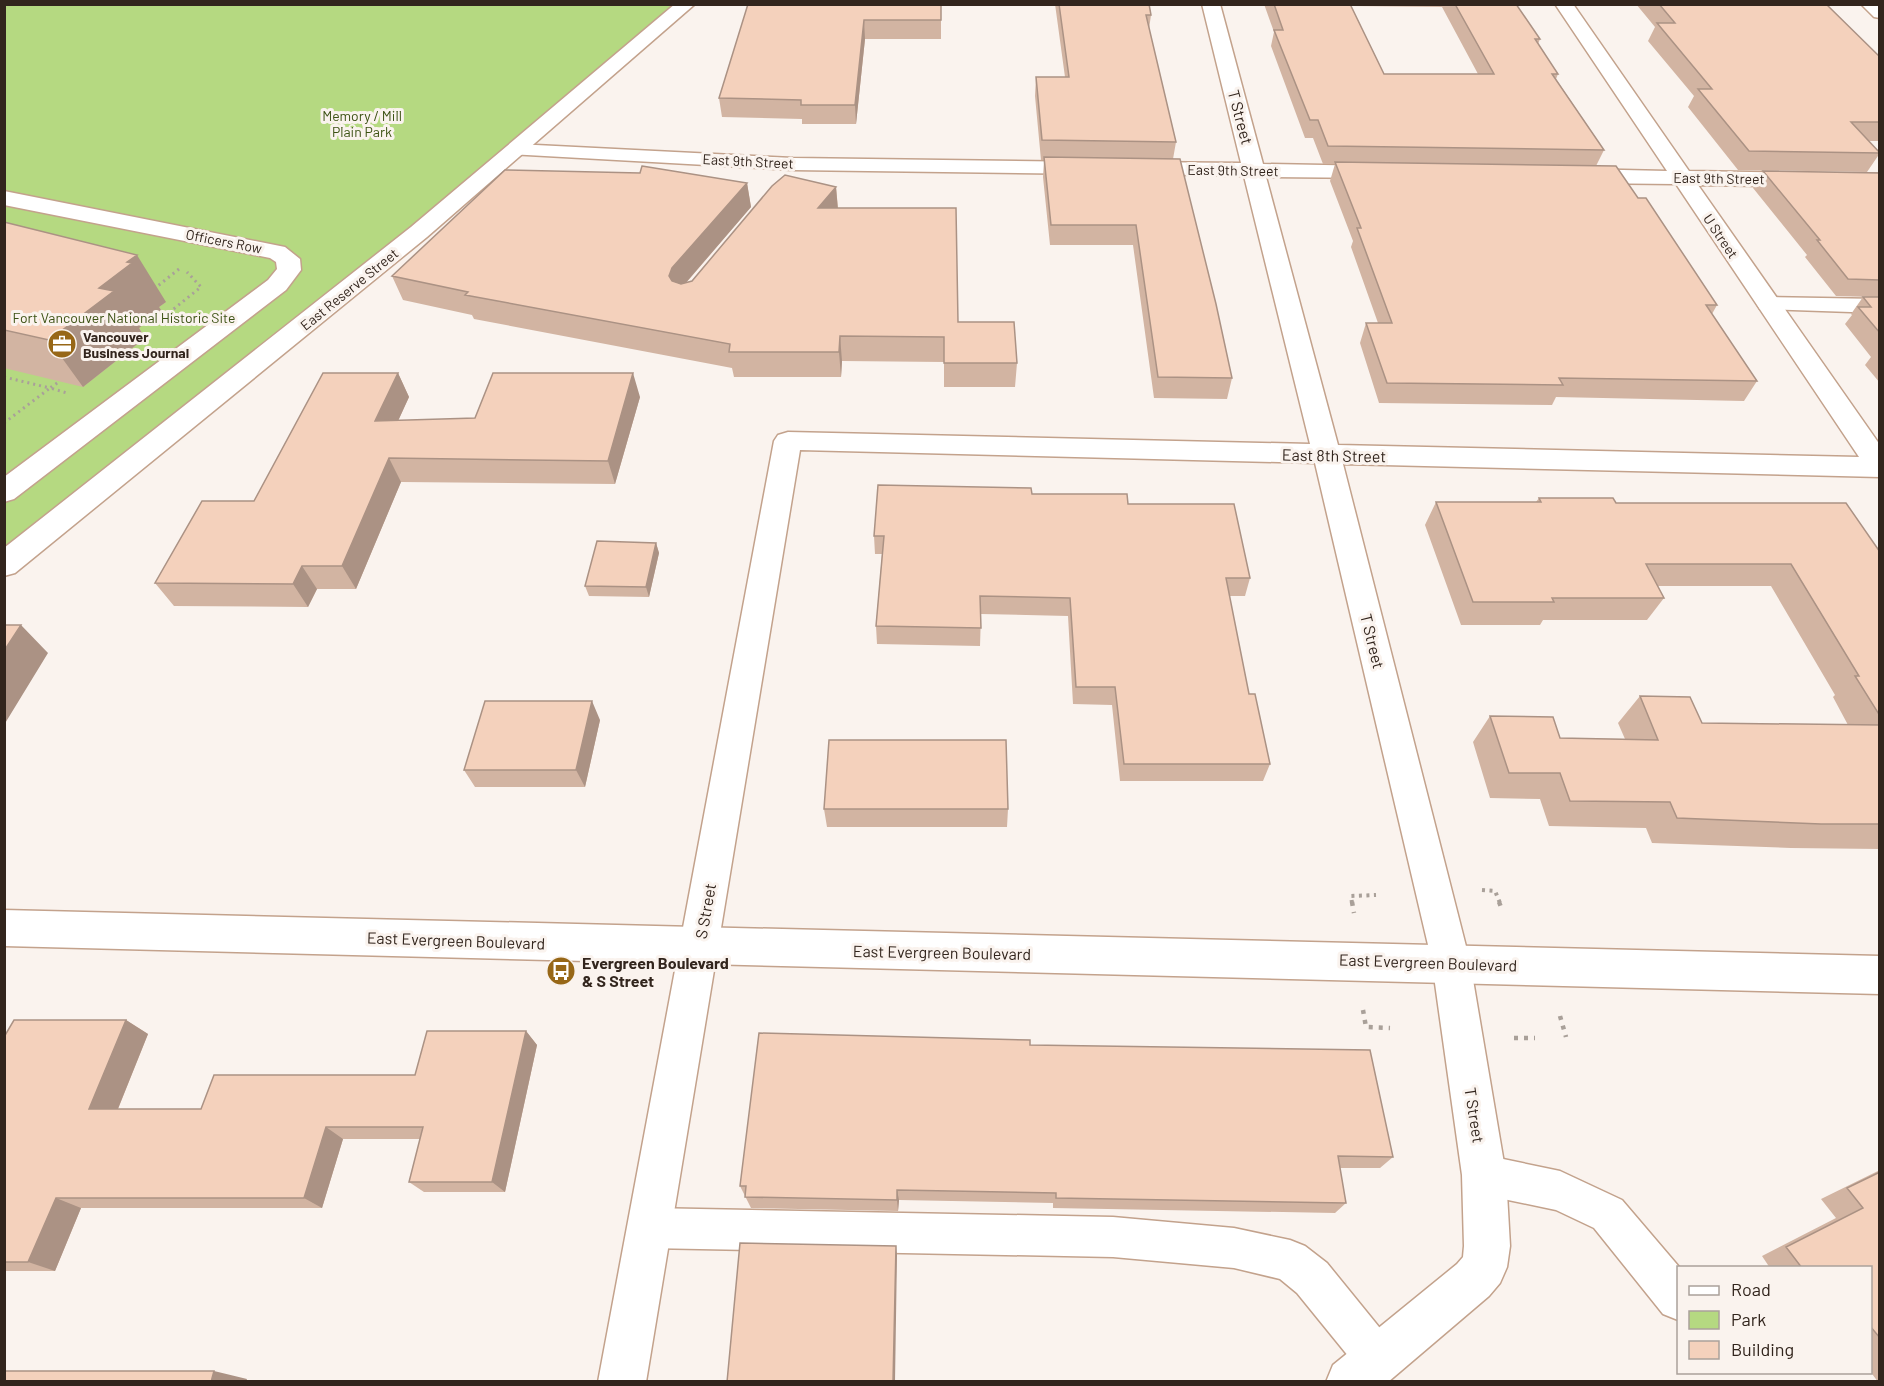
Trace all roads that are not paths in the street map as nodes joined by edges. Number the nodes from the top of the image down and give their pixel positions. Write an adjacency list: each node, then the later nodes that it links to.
1 (686, 4): 6 (street, East Reserve Street)
2 (1211, 4): 8 (street, T Street)
3 (1564, 4): 11 (street, U Street)
4 (1870, 4): 5 (street)
5 (1880, 13)
6 (516, 150): 7 (street, East 9th Street); 21 (street, East Reserve Street)
7 (793, 164): 8 (street, East 9th Street); 13 (lane)
8 (1254, 170): 9 (street, East 9th Street); 18 (street, T Street)
9 (1398, 172)
10 (1561, 176): 11 (street, East 9th Street)
11 (1682, 178): 12 (street, East 9th Street); 15 (street, U Street)
12 (1880, 181)
13 (780, 188)
14 (4, 198): 20 (street, Officers Row)
15 (1768, 304): 16 (lane); 19 (street, U Street)
16 (1880, 306)
17 (788, 441): 18 (street, East 8th Street); 23 (street, S Street)
18 (1327, 455): 19 (street, East 8th Street); 24 (street, T Street)
19 (1880, 467)
20 (4, 492)
21 (4, 565)
22 (4, 928): 23 (street, East Evergreen Boulevard)
23 (698, 946): 24 (street, East Evergreen Boulevard); 27 (street, S Street)
24 (1451, 962): 25 (street, East Evergreen Boulevard); 26 (street, T Street)
25 (1880, 975)
26 (1484, 1175): 28 (lane); 29 (street, T Street)
27 (648, 1228): 29 (lane); 30 (street, S Street)
28 (1677, 1298)
29 (1364, 1370)
30 (622, 1382)

